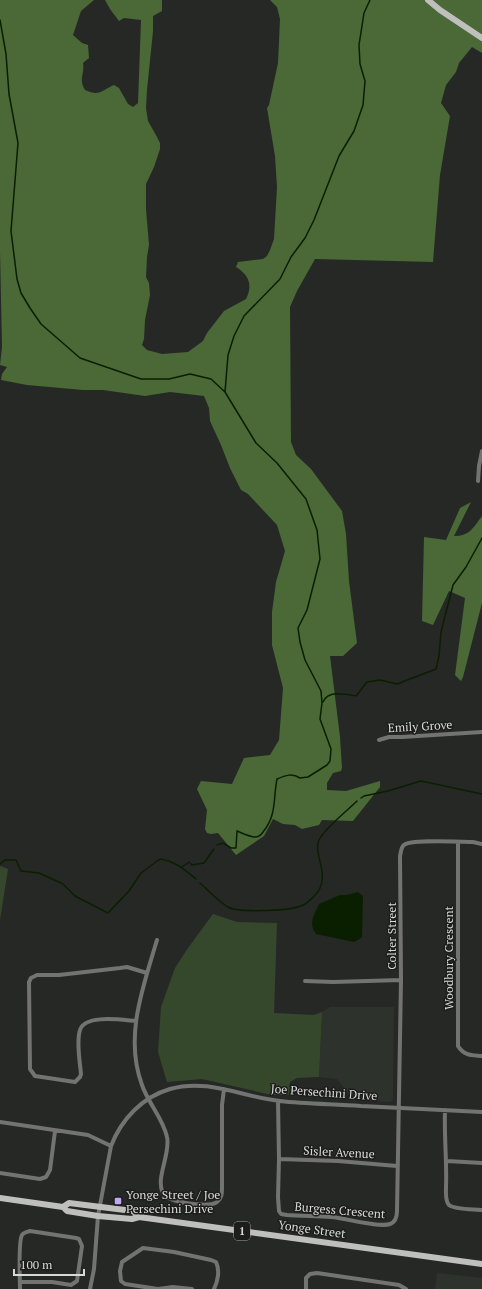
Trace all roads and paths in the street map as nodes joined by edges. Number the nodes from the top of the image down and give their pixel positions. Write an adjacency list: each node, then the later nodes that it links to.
1 (428, 0): 2 (main road)
2 (482, 38)
3 (482, 450): 4 (street)
4 (478, 481)
5 (482, 732): 6 (street, Emily Grove)
6 (379, 740)
7 (458, 842): 8 (street, Colter Street); 11 (street, Colter Street); 14 (street, Woodbury Crescent)
8 (482, 844)
9 (157, 940): 10 (street)
10 (147, 973): 13 (street); 13 (street)
11 (401, 980): 12 (street); 18 (street, Colter Street)
12 (305, 981)
13 (136, 1021): 16 (street)
14 (482, 1056)
15 (224, 1089): 16 (street, Joe Persechini Drive); 16 (street); 17 (street, Joe Persechini Drive)
16 (148, 1099): 23 (street, Joe Persechini Drive)
17 (278, 1101): 18 (street, Joe Persechini Drive); 24 (street, Burgess Crescent)
18 (398, 1108): 19 (street, Joe Persechini Drive); 27 (street, Burgess Crescent)
19 (445, 1110): 20 (street, Joe Persechini Drive); 25 (street)
20 (482, 1112)
21 (0, 1122): 22 (street)
22 (55, 1130): 23 (street); 28 (street)
23 (111, 1146): 31 (street, Joe Persechini Drive)
24 (279, 1159): 27 (street, Sisler Avenue); 27 (street, Burgess Crescent)
25 (447, 1161): 26 (street); 32 (street)
26 (482, 1163)
27 (397, 1166)
28 (0, 1173)
29 (0, 1198): 30 (main road, Yonge Street / 1)
30 (63, 1207): 31 (main road, Yonge Street / 1); 33 (main road, Yonge Street / 1)
31 (101, 1207): 33 (street, Joe Persechini Drive); 34 (main road, Yonge Street / 1)
32 (482, 1210)
33 (98, 1216): 34 (main road, Yonge Street / 1); 38 (street, Joe Persechini Drive)
34 (139, 1217): 35 (main road, Yonge Street / 1)
35 (482, 1264)
36 (20, 1282): 36 (street); 37 (street)
37 (20, 1289)
38 (90, 1289)
39 (158, 1289): 40 (street); 41 (street)
40 (192, 1289)
41 (214, 1289)
42 (306, 1289): 43 (street)
43 (406, 1289)

